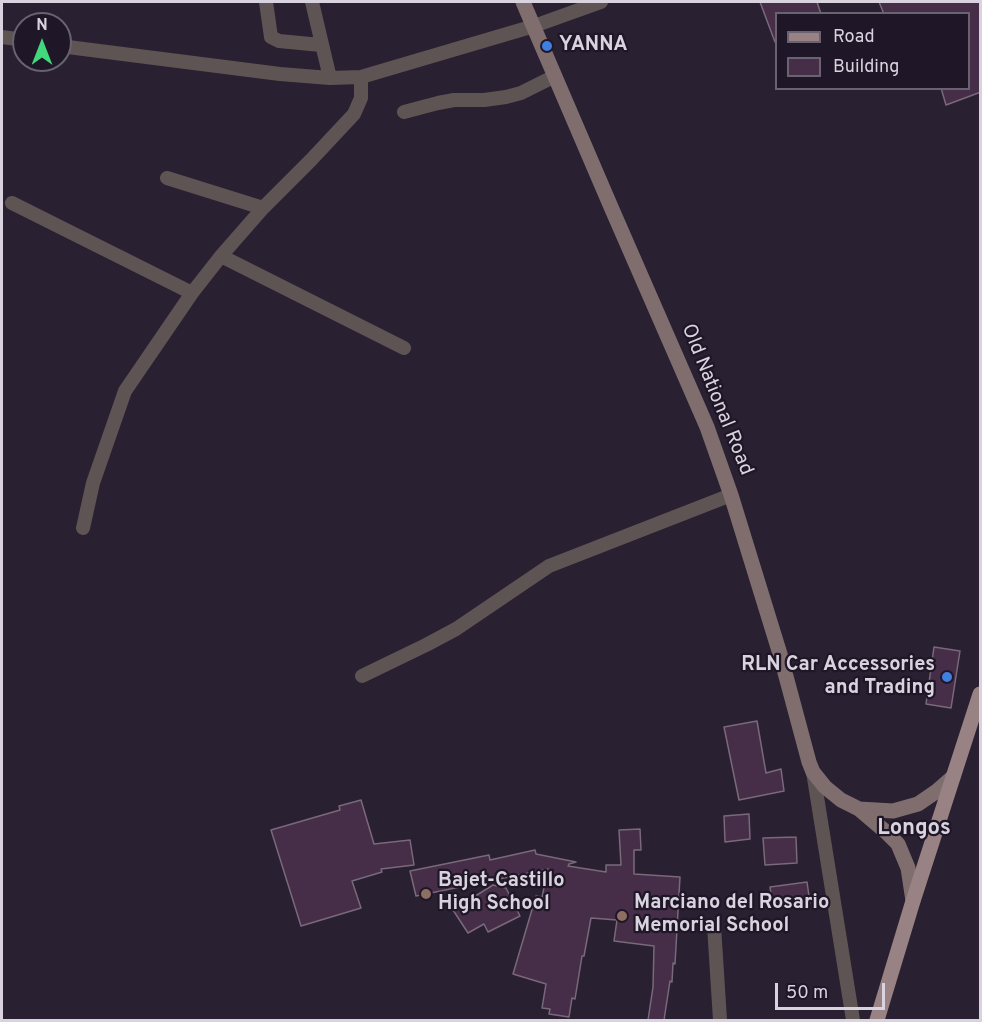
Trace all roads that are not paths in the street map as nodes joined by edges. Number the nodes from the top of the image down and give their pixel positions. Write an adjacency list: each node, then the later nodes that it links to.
1 (266, 2): 6 (street)
2 (312, 2): 6 (street)
3 (523, 2): 5 (main road, Old National Road)
4 (601, 2): 5 (street)
5 (534, 26): 8 (main road, Old National Road); 9 (street)
6 (321, 45): 10 (street)
7 (72, 48): 10 (street)
8 (555, 76): 11 (street); 18 (main road, Old National Road)
9 (362, 77): 10 (street); 14 (street)
10 (330, 78)
11 (404, 112)
12 (167, 178): 14 (street)
13 (12, 203): 16 (street)
14 (263, 208): 15 (street)
15 (220, 256): 16 (street); 17 (street)
16 (192, 293): 19 (street)
17 (404, 348)
18 (731, 495): 20 (street); 22 (main road, Old National Road)
19 (83, 528)
20 (362, 676)
21 (981, 694): 23 (main road)
22 (813, 772): 24 (main road, Old National Road); 28 (street)
23 (952, 777): 24 (main road, Old National Road); 25 (main road)
24 (859, 809): 25 (main road, Old National Road)
25 (913, 901): 29 (main road)
26 (714, 926): 27 (street)
27 (720, 1020)
28 (853, 1020)
29 (877, 1020)

